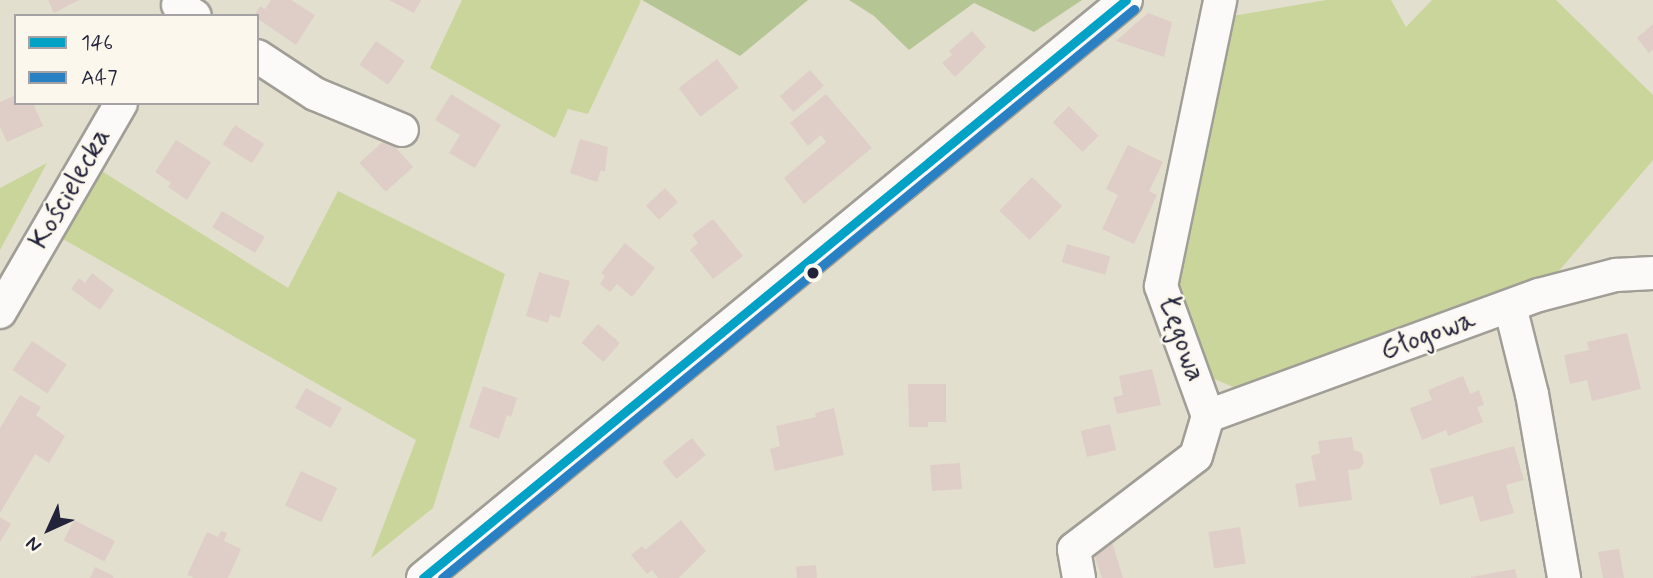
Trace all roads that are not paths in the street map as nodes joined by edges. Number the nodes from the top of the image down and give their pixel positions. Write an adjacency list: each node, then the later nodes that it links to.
1 (1126, 0): 10 (street)
2 (1220, 0): 9 (street, Łęgowa)
3 (259, 57): 5 (street)
4 (120, 105): 8 (street, Kościelecka)
5 (402, 130)
6 (1653, 273): 7 (street, Głogowa)
7 (1510, 306): 9 (street, Głogowa); 12 (street)
8 (0, 312)
9 (1208, 416): 11 (street, Łęgowa)
10 (423, 578)
11 (1079, 578)
12 (1563, 578)

